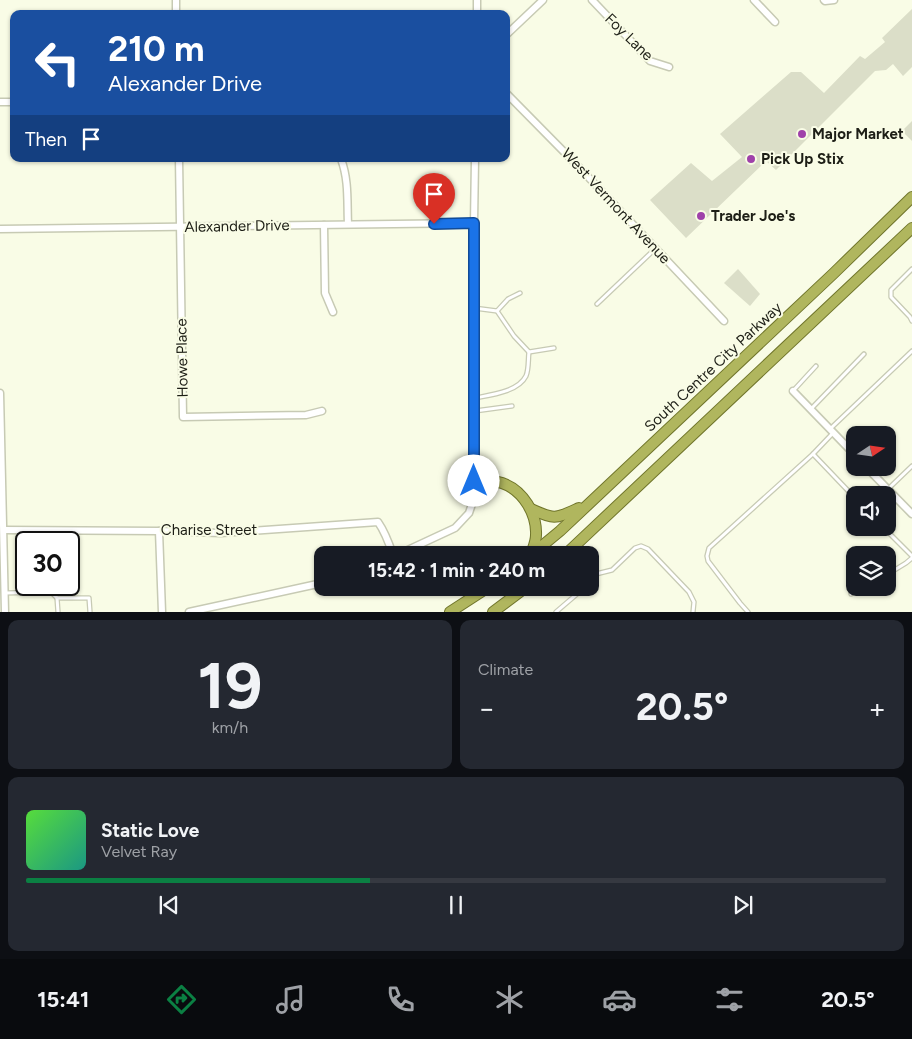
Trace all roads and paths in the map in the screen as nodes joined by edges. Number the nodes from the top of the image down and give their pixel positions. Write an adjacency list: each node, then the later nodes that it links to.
1 (543, 0): 7 (street)
2 (592, 0): 8 (street, Foy Lane)
3 (754, 0): 6 (street)
4 (824, 0): 5 (street)
5 (834, 0)
6 (775, 22)
7 (510, 31)
8 (669, 68)
9 (510, 97): 22 (street, West Vermont Avenue)
10 (179, 162): 17 (street, Howe Place)
11 (342, 162): 15 (street)
12 (475, 162): 14 (street)
13 (912, 197): 53 (highway, South Centre City Parkway)
14 (474, 223): 15 (street, Alexander Drive); 26 (street)
15 (348, 224): 16 (street, Alexander Drive)
16 (324, 225): 17 (street, Alexander Drive); 28 (street)
17 (179, 226): 19 (street, Alexander Drive); 41 (street, Howe Place)
18 (912, 228): 21 (highway)
19 (0, 229)
20 (912, 236): 21 (highway)
21 (893, 246): 63 (highway)
22 (656, 249): 25 (lane); 29 (street, West Vermont Avenue)
23 (912, 269): 30 (lane)
24 (520, 293): 27 (lane)
25 (597, 304)
26 (474, 308): 27 (lane); 38 (street)
27 (497, 311): 33 (lane)
28 (333, 312)
29 (724, 321)
30 (912, 321)
31 (554, 348): 33 (lane)
32 (912, 351): 43 (lane)
33 (529, 352): 38 (lane)
34 (864, 354): 40 (lane)
35 (816, 366): 36 (lane)
36 (793, 391): 40 (street)
37 (0, 393): 56 (street)
38 (474, 398): 42 (street)
39 (512, 406): 42 (lane)
40 (810, 409): 43 (street)
41 (322, 411)
42 (474, 411): 48 (street)
43 (832, 431): 44 (street); 45 (lane)
44 (846, 446)
45 (813, 454): 51 (lane); 82 (lane)
46 (912, 466): 50 (lane)
47 (875, 476): 49 (street)
48 (474, 481): 54 (highway); 60 (street)
49 (885, 486)
50 (891, 486)
51 (846, 489)
52 (896, 497): 55 (street)
53 (589, 503): 54 (highway); 62 (highway, South Centre City Parkway)
54 (531, 509): 61 (highway)
55 (912, 514)
56 (2, 529): 57 (street, Charise Street); 68 (street)
57 (159, 531): 59 (street, Charise Street); 76 (street)
58 (892, 536): 64 (lane)
59 (390, 546)
60 (416, 546)
61 (534, 546)
62 (541, 546)
63 (575, 546)
64 (912, 557): 65 (lane)
65 (896, 569)
66 (599, 573): 81 (lane)
67 (314, 584): 77 (street)
68 (4, 593): 72 (lane); 73 (street)
69 (475, 596): 78 (highway)
70 (515, 596): 79 (highway)
71 (575, 596): 80 (lane)
72 (57, 598): 74 (lane); 75 (lane)
73 (5, 612)
74 (58, 612)
75 (90, 612)
76 (162, 612)
77 (189, 612)
78 (450, 612)
79 (493, 612)
80 (556, 612)
81 (692, 612)
82 (748, 612)

